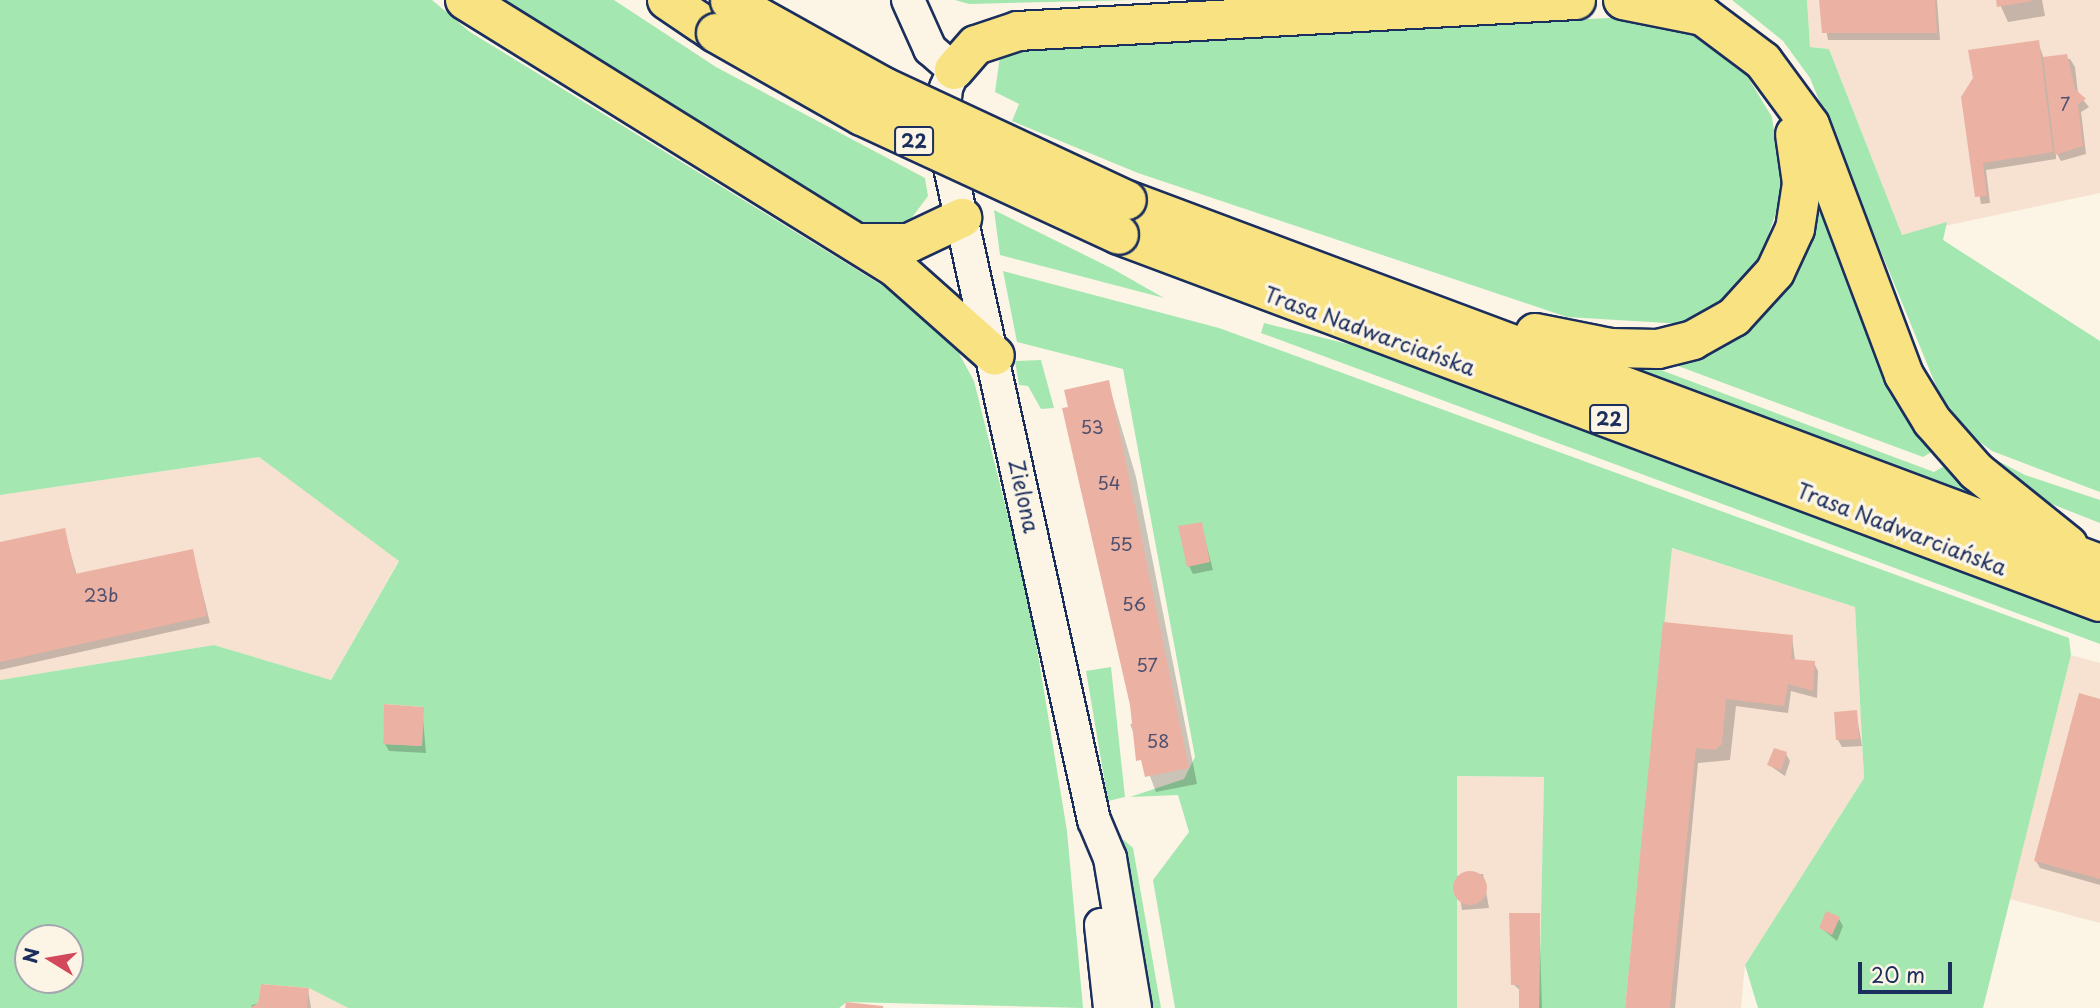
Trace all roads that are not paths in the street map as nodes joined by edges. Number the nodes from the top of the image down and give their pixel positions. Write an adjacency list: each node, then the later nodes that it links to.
1 (465, 0): 11 (main road)
2 (667, 0): 6 (main road, Trasa Nadwarciańska / 22)
3 (908, 0): 7 (street)
4 (1576, 0): 7 (main road)
5 (1623, 0): 8 (main road)
6 (725, 11): 10 (main road, Trasa Nadwarciańska / 22, bridge)
7 (954, 70): 9 (street, Zielona)
8 (1791, 101): 12 (main road); 14 (main road)
9 (962, 218): 11 (main road); 13 (street, Zielona)
10 (1123, 218): 12 (main road, Trasa Nadwarciańska / 22); 15 (main road, Trasa Nadwarciańska / 22)
11 (857, 243): 13 (main road)
12 (1407, 306): 14 (main road, Trasa Nadwarciańska / 22)
13 (995, 356): 16 (street, Zielona)
14 (2090, 560)
15 (2100, 603)
16 (1094, 820): 17 (street); 18 (street, Zielona)
17 (1110, 1008)
18 (1135, 1008)

